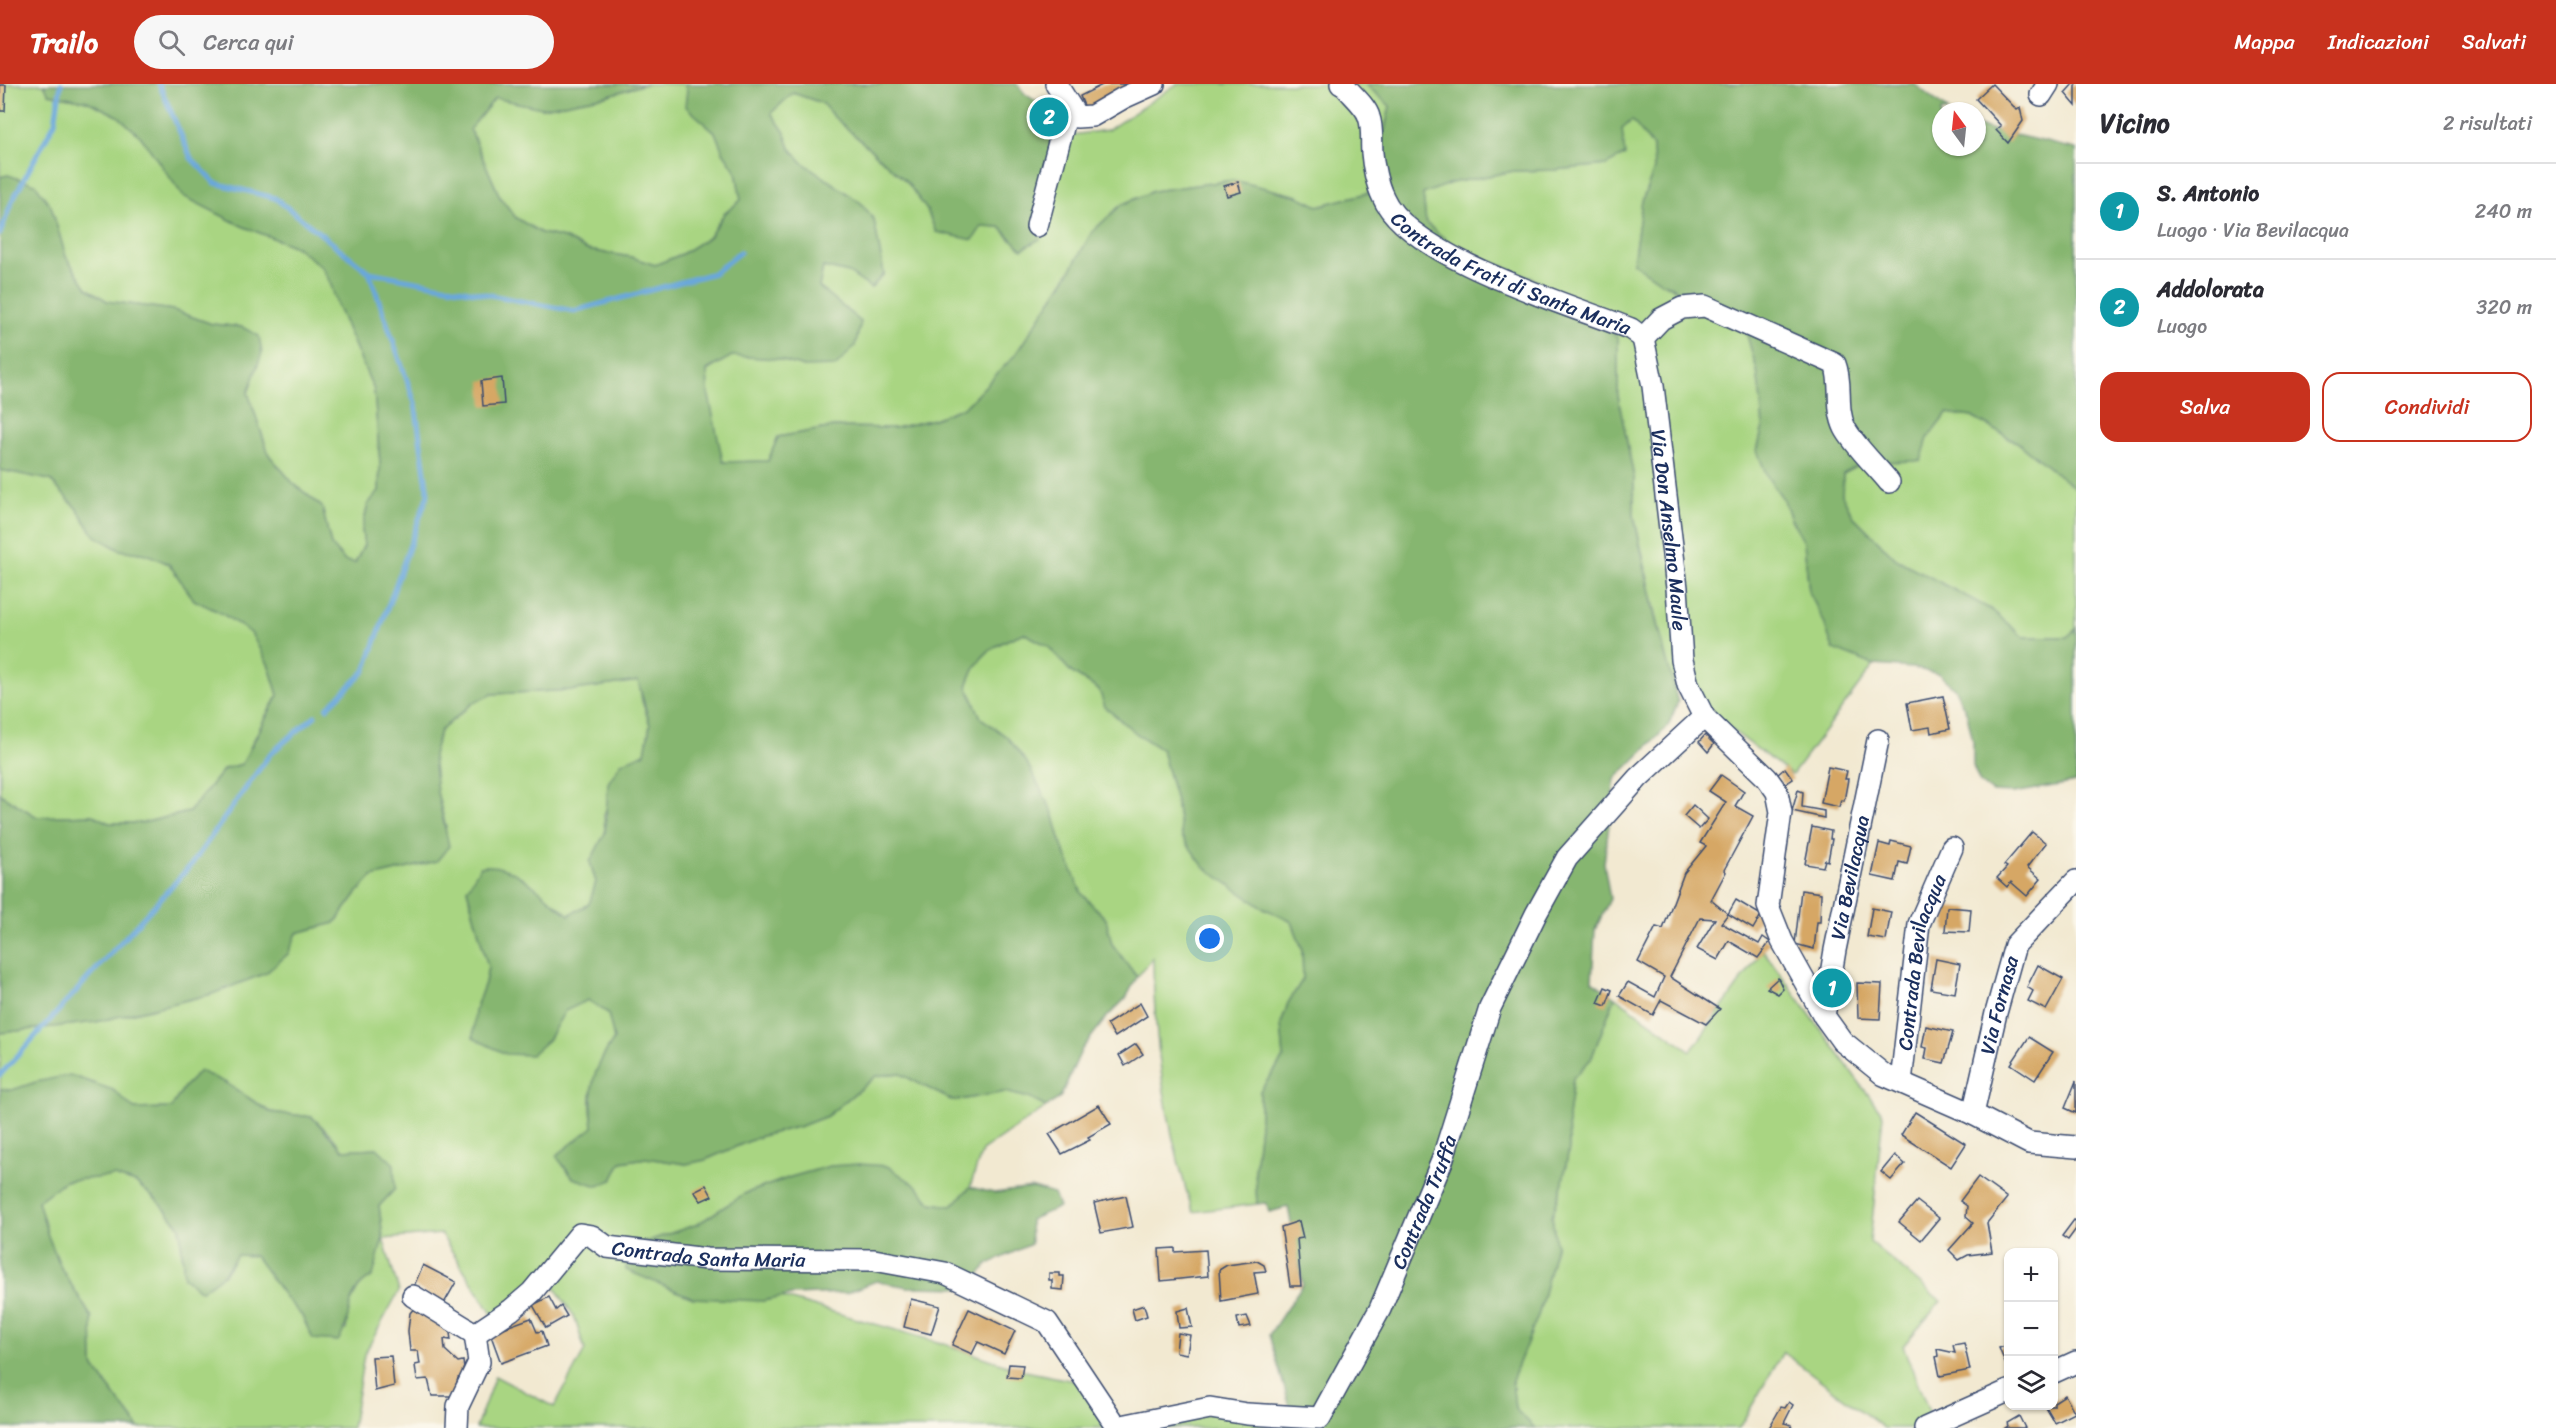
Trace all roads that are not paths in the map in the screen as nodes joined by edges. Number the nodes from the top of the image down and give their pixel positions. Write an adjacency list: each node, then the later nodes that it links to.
1 (1056, 84): 2 (street)
2 (1154, 84)
3 (1341, 84): 6 (street, Contrada Frati di Santa Maria)
4 (1066, 116): 5 (street)
5 (1036, 226)
6 (1643, 338): 7 (street, Contrada Frati di Santa Maria); 8 (street, Via Don Anselmo Maule)
7 (1889, 482)
8 (1704, 717): 12 (street, Contrada Bevilacqua); 17 (street, Contrada Truffa)
9 (1878, 740): 12 (street, Via Bevilacqua)
10 (1952, 848): 13 (street, Contrada Bevilacqua)
11 (2076, 881): 14 (street, Via Fornasa)
12 (1824, 1016): 13 (street, Contrada Bevilacqua)
13 (1901, 1082): 14 (street, Contrada Bevilacqua)
14 (1973, 1114): 15 (street, Contrada Bevilacqua)
15 (2076, 1147)
16 (413, 1296): 18 (street)
17 (1047, 1322): 18 (street, Contrada Santa Maria)
18 (475, 1334): 23 (street)
19 (2076, 1362): 20 (street)
20 (2058, 1370)
21 (2004, 1393): 22 (street)
22 (1930, 1427)
23 (457, 1428)

